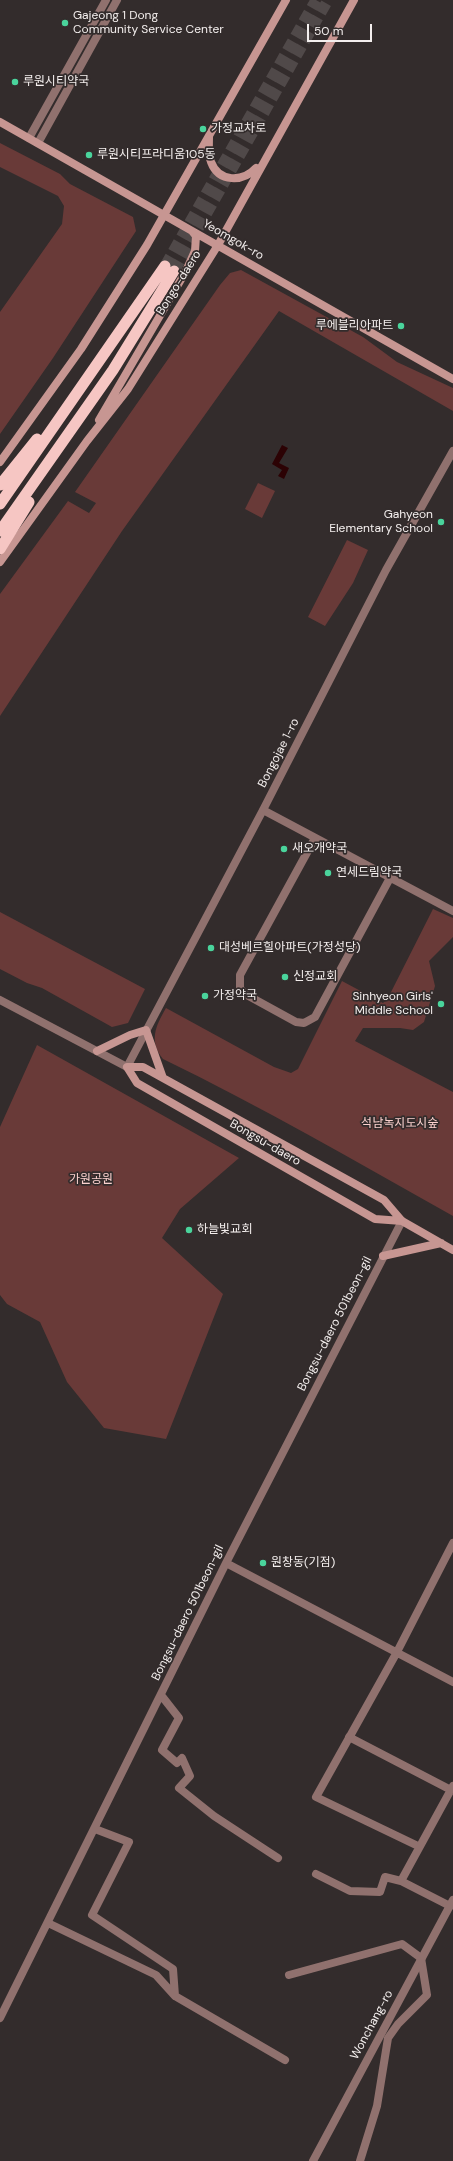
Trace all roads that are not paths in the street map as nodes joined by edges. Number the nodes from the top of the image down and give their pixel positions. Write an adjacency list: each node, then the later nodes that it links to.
1 (106, 0): 5 (street)
2 (117, 0): 7 (street)
3 (286, 0): 8 (main road)
4 (354, 0): 11 (main road, Bongo-daero)
5 (38, 120): 7 (street); 9 (street)
6 (0, 122): 9 (main road, Yeomgok-ro)
7 (48, 125): 10 (street)
8 (208, 136): 11 (main road); 12 (main road)
9 (29, 138): 10 (main road, Yeomgok-ro)
10 (38, 143): 12 (main road, Yeomgok-ro)
11 (263, 161): 14 (main road, Bongo-daero)
12 (164, 214): 13 (main road, Yeomgok-ro); 20 (main road)
13 (190, 229): 14 (main road, Yeomgok-ro); 18 (main road)
14 (218, 245): 17 (main road, Yeomgok-ro); 18 (main road, Bongo-daero)
15 (113, 370): 16 (highway, Bongo-daero); 23 (highway, Bongo-daero); 24 (highway)
16 (90, 376): 21 (highway); 22 (highway, Bongo-daero)
17 (453, 379)
18 (87, 442): 25 (main road, Bongo-daero)
19 (453, 451): 26 (street, Bongojae 1-ro)
20 (0, 462)
21 (0, 484)
22 (0, 504)
23 (0, 531)
24 (0, 549)
25 (0, 562)
26 (263, 810): 27 (street); 31 (street, Bongojae 1-ro)
27 (315, 838): 28 (street); 28 (street)
28 (390, 878): 29 (street)
29 (453, 911)
30 (0, 1000): 32 (street, Bongsu-daero)
31 (146, 1030): 32 (main road); 33 (street, Bongojae 1-ro); 34 (main road)
32 (97, 1051): 33 (street, Bongsu-daero)
33 (127, 1067): 34 (main road, Bongsu-daero); 35 (main road, Bongsu-daero)
34 (163, 1078): 35 (main road, Bongsu-daero)
35 (402, 1221): 36 (main road, Bongsu-daero); 38 (street, Bongsu-daero 501beon-gil)
36 (441, 1243): 37 (main road, Bongsu-daero); 38 (main road)
37 (453, 1250)
38 (383, 1256): 40 (street, Bongsu-daero 501beon-gil)
39 (453, 1543): 41 (street)
40 (226, 1563): 41 (street); 43 (street, Bongsu-daero 501beon-gil)
41 (397, 1652): 42 (street); 44 (street)
42 (453, 1682)
43 (161, 1695): 46 (street, Bongsu-daero 501beon-gil); 48 (street)
44 (350, 1737): 45 (street); 47 (street)
45 (452, 1788): 47 (street)
46 (95, 1829): 52 (street, Bongsu-daero 501beon-gil); 55 (street)
47 (418, 1846): 50 (street)
48 (278, 1858)
49 (316, 1874): 50 (street)
50 (401, 1881): 51 (street)
51 (451, 1903): 53 (street, Wonchang-ro)
52 (48, 1923): 55 (street); 56 (street, Bongsu-daero 501beon-gil)
53 (421, 1958): 54 (street); 58 (street, Wonchang-ro); 59 (street)
54 (289, 1975)
55 (175, 1996): 57 (street)
56 (0, 2018)
57 (285, 2060)
58 (313, 2161)
59 (360, 2161)

